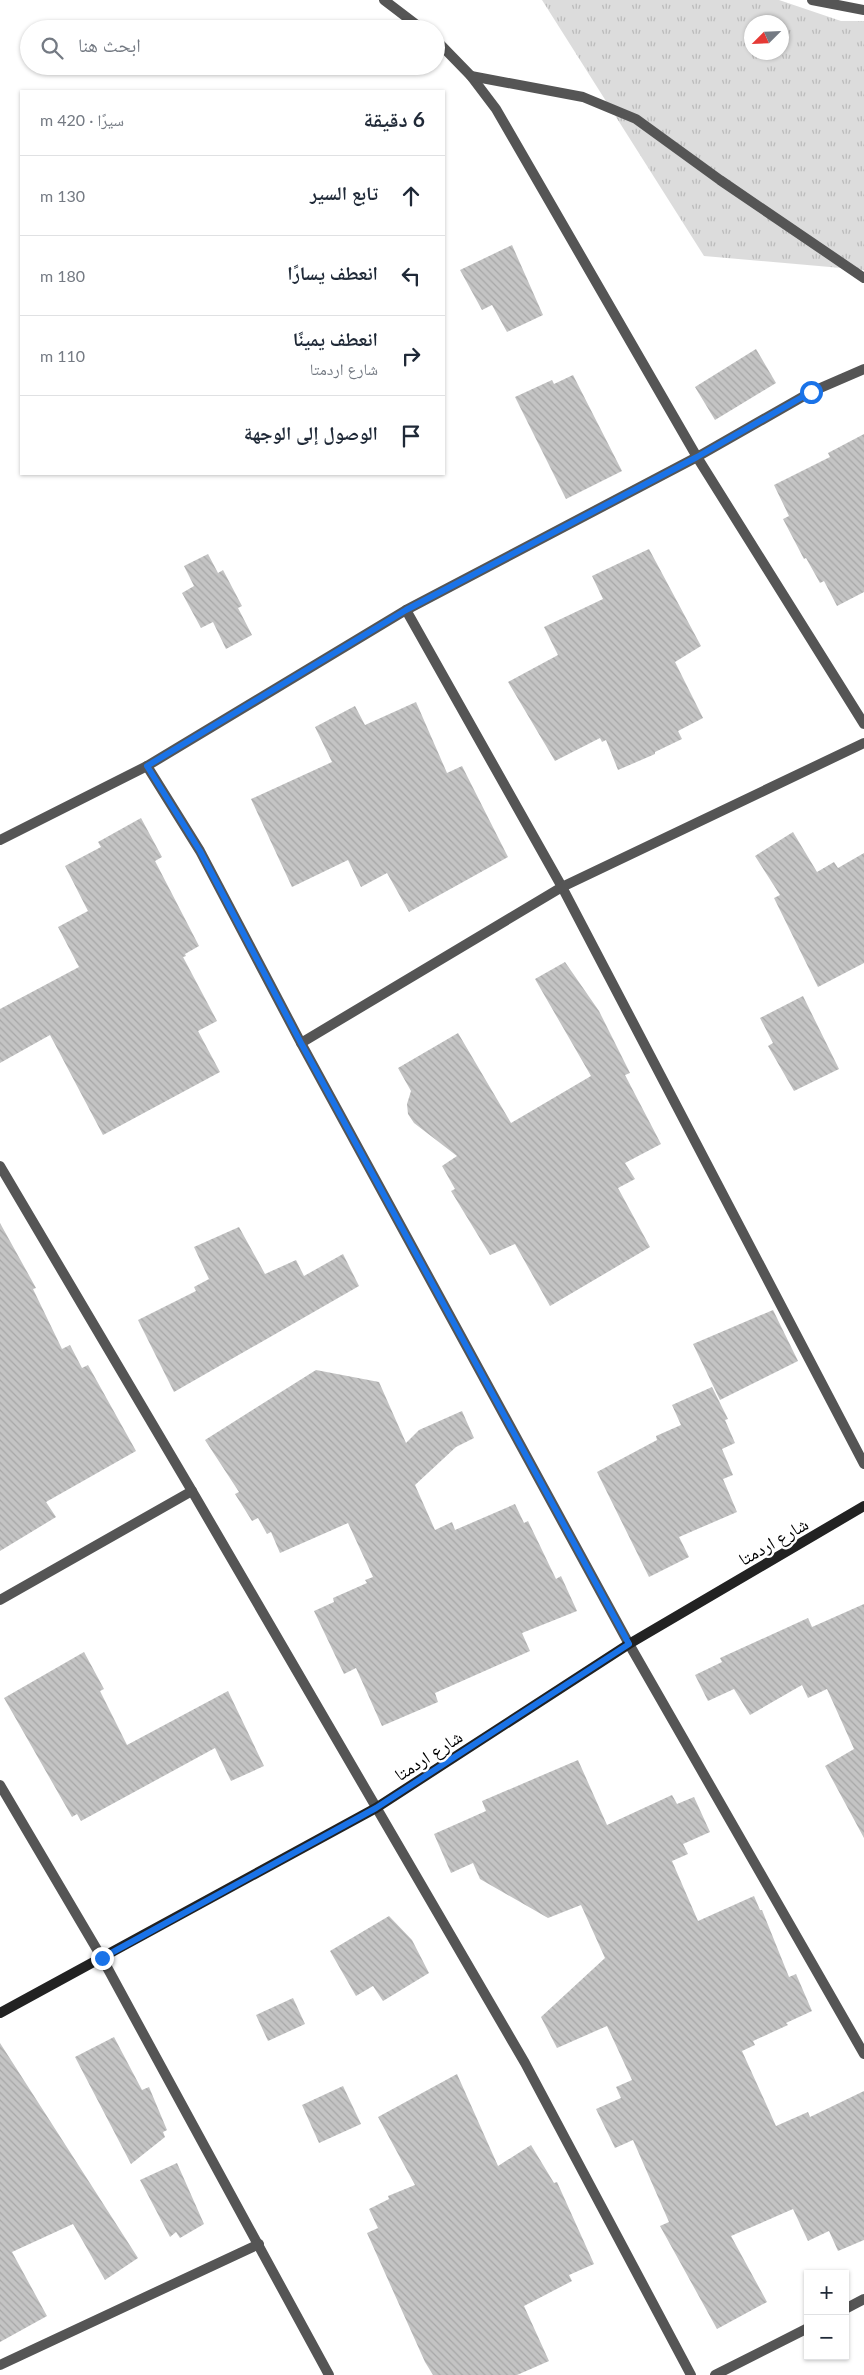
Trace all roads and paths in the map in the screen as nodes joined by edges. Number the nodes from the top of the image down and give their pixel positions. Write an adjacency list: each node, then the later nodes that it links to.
1 (384, 0): 4 (street)
2 (812, 0): 3 (street)
3 (864, 10)
4 (410, 20)
5 (445, 49): 6 (street)
6 (471, 76): 7 (street); 9 (street)
7 (864, 278)
8 (864, 369): 9 (street)
9 (697, 457): 10 (street); 11 (street)
10 (406, 610): 13 (street); 15 (street)
11 (864, 724)
12 (864, 743): 15 (street)
13 (147, 766): 14 (street); 16 (street)
14 (0, 840)
15 (562, 887): 16 (street); 18 (street)
16 (301, 1043): 22 (street)
17 (0, 1166): 19 (street)
18 (864, 1464)
19 (192, 1491): 21 (street); 24 (street)
20 (864, 1506): 22 (main road, شارع اردمتا)
21 (0, 1600)
22 (629, 1644): 24 (main road, شارع اردمتا); 27 (street)
23 (0, 1785): 25 (street)
24 (376, 1808): 25 (main road, شارع اردمتا); 34 (street)
25 (102, 1958): 26 (main road, شارع اردمتا); 28 (street)
26 (0, 2013)
27 (864, 2054)
28 (259, 2244): 32 (street); 33 (street)
29 (864, 2299): 30 (street)
30 (849, 2307)
31 (804, 2330): 35 (street)
32 (0, 2365)
33 (329, 2375)
34 (692, 2375)
35 (715, 2375)

